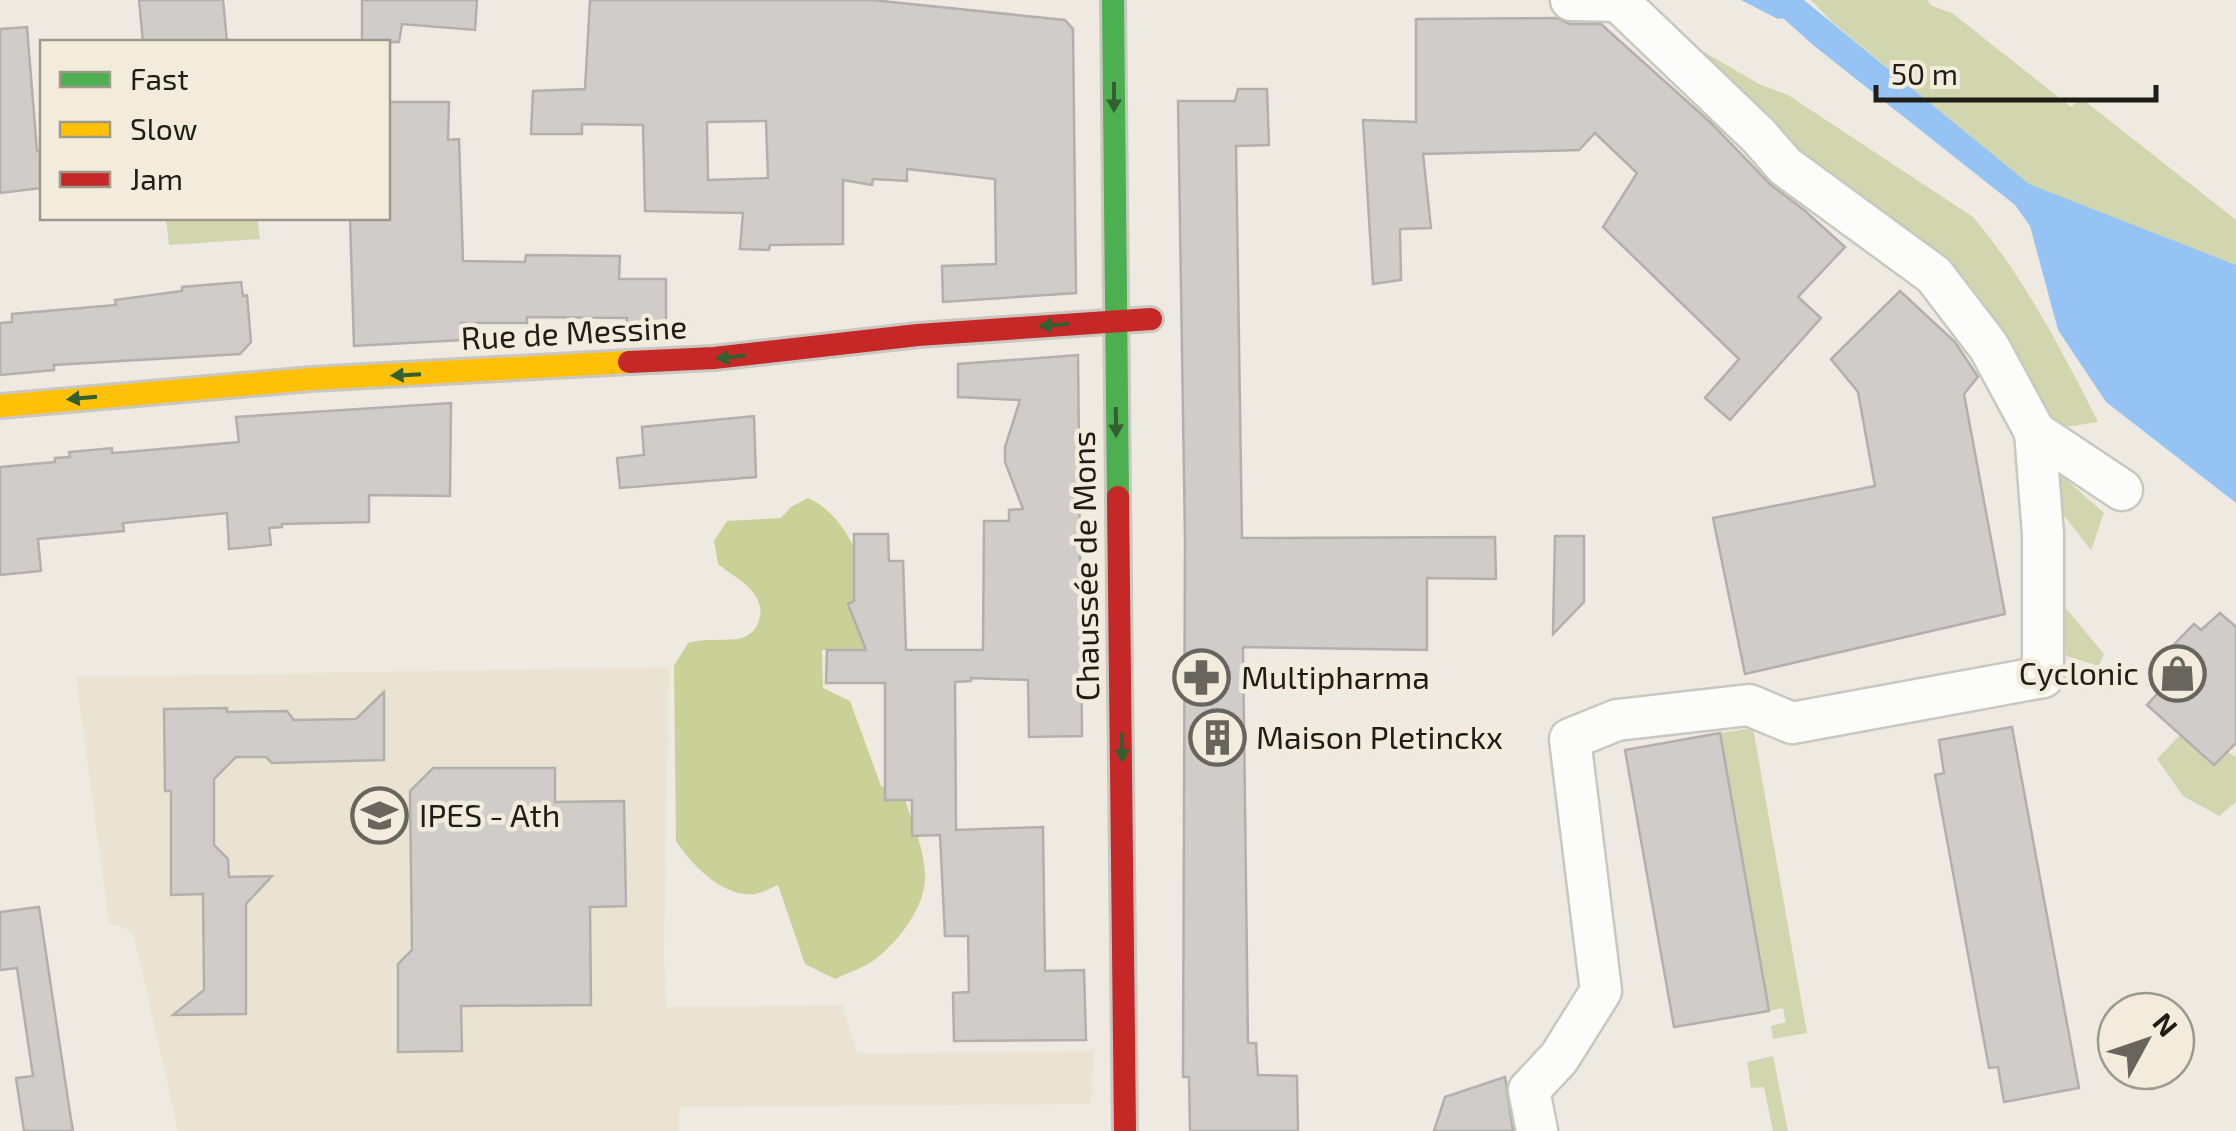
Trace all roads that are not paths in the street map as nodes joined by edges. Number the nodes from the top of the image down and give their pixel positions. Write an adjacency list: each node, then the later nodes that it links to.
1 (1113, 0): 5 (street, Chaussée de Mons, one-way to 5)
2 (1571, 0): 3 (street)
3 (1617, 0): 7 (street)
4 (1151, 318): 5 (street, Rue de Messine)
5 (1115, 321): 6 (street, Rue de Messine, one-way to 6); 9 (street, Chaussée de Mons, one-way to 9)
6 (0, 406)
7 (2035, 432): 8 (street); 10 (street)
8 (2122, 490)
9 (1124, 1131)
10 (1537, 1131)

